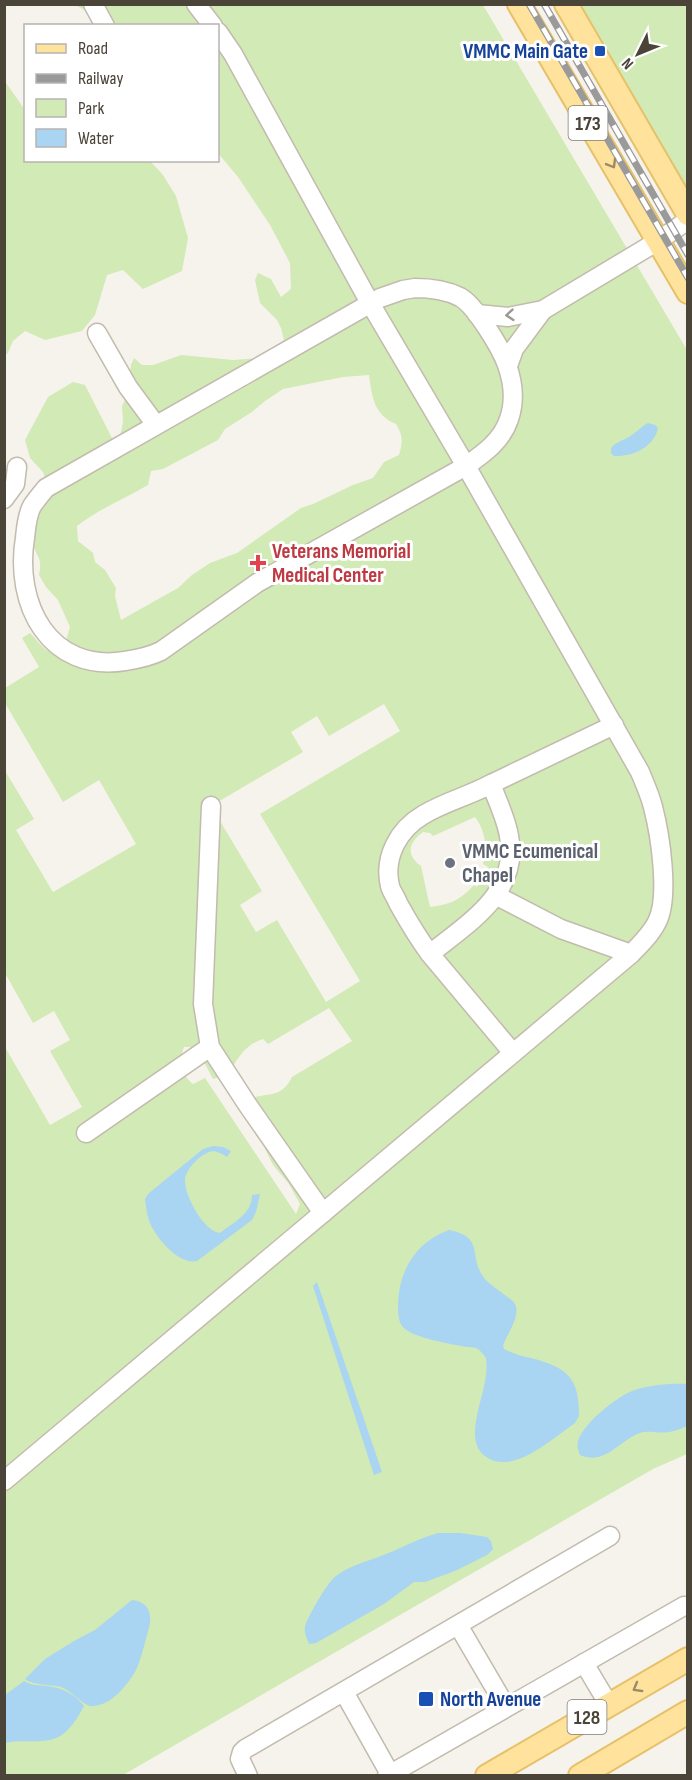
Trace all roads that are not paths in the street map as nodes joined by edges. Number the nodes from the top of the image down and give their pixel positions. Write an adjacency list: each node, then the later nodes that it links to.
1 (93, 4): 5 (lane)
2 (196, 4): 6 (lane)
3 (519, 4): 11 (main road, 173, one-way to 11)
4 (566, 4): 9 (main road, 173)
5 (104, 24)
6 (211, 24)
7 (219, 36): 8 (lane)
8 (225, 58): 13 (lane)
9 (687, 214)
10 (687, 220): 11 (lane)
11 (658, 241): 12 (main road, 173); 14 (lane)
12 (687, 292)
13 (370, 303): 15 (lane); 18 (lane); 19 (lane)
14 (543, 310): 15 (lane, one-way to 15); 17 (lane)
15 (477, 314): 17 (lane)
16 (97, 333): 18 (lane)
17 (508, 366): 19 (lane)
18 (156, 425): 19 (lane)
19 (466, 466): 22 (lane)
20 (17, 467): 21 (lane)
21 (4, 499)
22 (614, 724): 23 (lane); 27 (lane)
23 (491, 784): 25 (lane); 26 (lane)
24 (211, 806): 28 (lane)
25 (497, 896): 26 (lane); 27 (lane)
26 (430, 954): 29 (lane)
27 (631, 954): 29 (lane)
28 (210, 1047): 30 (lane); 31 (lane)
29 (513, 1053): 31 (lane)
30 (86, 1133)
31 (323, 1213): 32 (lane)
32 (4, 1481)
33 (610, 1536): 35 (lane)
34 (684, 1606): 37 (lane)
35 (458, 1625): 38 (lane); 40 (lane)
36 (687, 1659): 39 (main road, 128, one-way to 39)
37 (584, 1663): 39 (lane); 40 (lane)
38 (344, 1692): 42 (lane); 43 (lane)
39 (609, 1705): 44 (main road, 128)
40 (506, 1707): 42 (lane)
41 (687, 1712): 45 (main road, 128)
42 (389, 1775)
43 (248, 1776)
44 (487, 1776)
45 (580, 1776)

